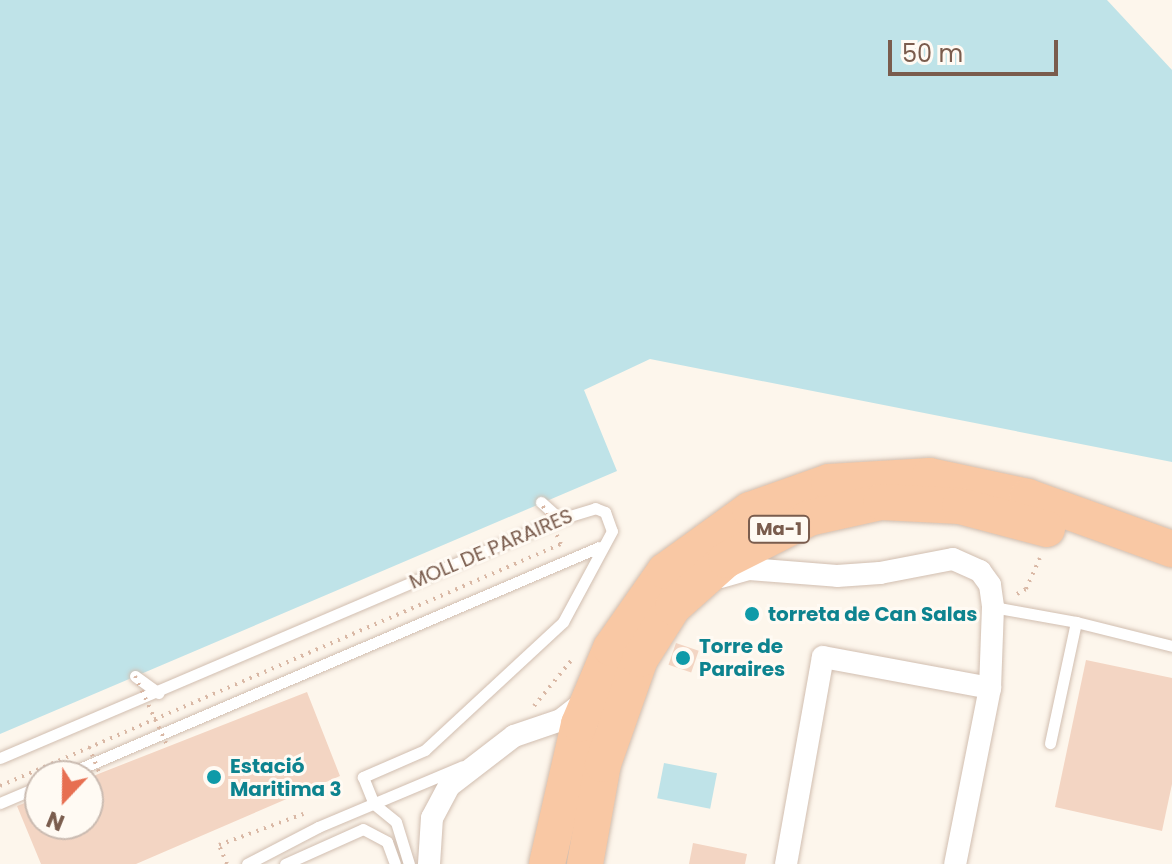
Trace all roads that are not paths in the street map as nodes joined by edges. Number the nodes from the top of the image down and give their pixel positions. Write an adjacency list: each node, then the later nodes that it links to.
1 (541, 502): 2 (lane)
2 (560, 519): 3 (lane, MOLL DE PARAIRES); 12 (lane, MOLL DE PARAIRES)
3 (599, 547): 19 (lane); 22 (lane, MOLL DE PARAIRES)
4 (1172, 549): 13 (highway, Ma-1)
5 (1172, 574): 6 (highway, Ma-1)
6 (687, 591): 7 (street); 23 (highway, Ma-1)
7 (993, 607): 8 (lane); 11 (street)
8 (1076, 622): 9 (lane); 16 (lane)
9 (1172, 646)
10 (135, 676): 12 (lane)
11 (990, 688): 31 (street); 32 (street)
12 (158, 693): 18 (lane, MOLL DE PARAIRES)
13 (586, 701): 14 (street); 15 (highway, Ma-1)
14 (533, 727): 15 (street); 17 (street)
15 (575, 738): 23 (street); 29 (highway, Ma-1)
16 (1050, 743)
17 (485, 756): 22 (lane); 28 (street)
18 (0, 758)
19 (100, 760)
20 (24, 793): 21 (lane)
21 (0, 803)
22 (374, 804): 24 (lane); 27 (lane)
23 (594, 809): 30 (highway, Ma-1)
24 (247, 864)
25 (285, 864): 26 (lane)
26 (395, 864)
27 (409, 864)
28 (429, 864)
29 (547, 864)
30 (585, 864)
31 (786, 864)
32 (955, 864)

